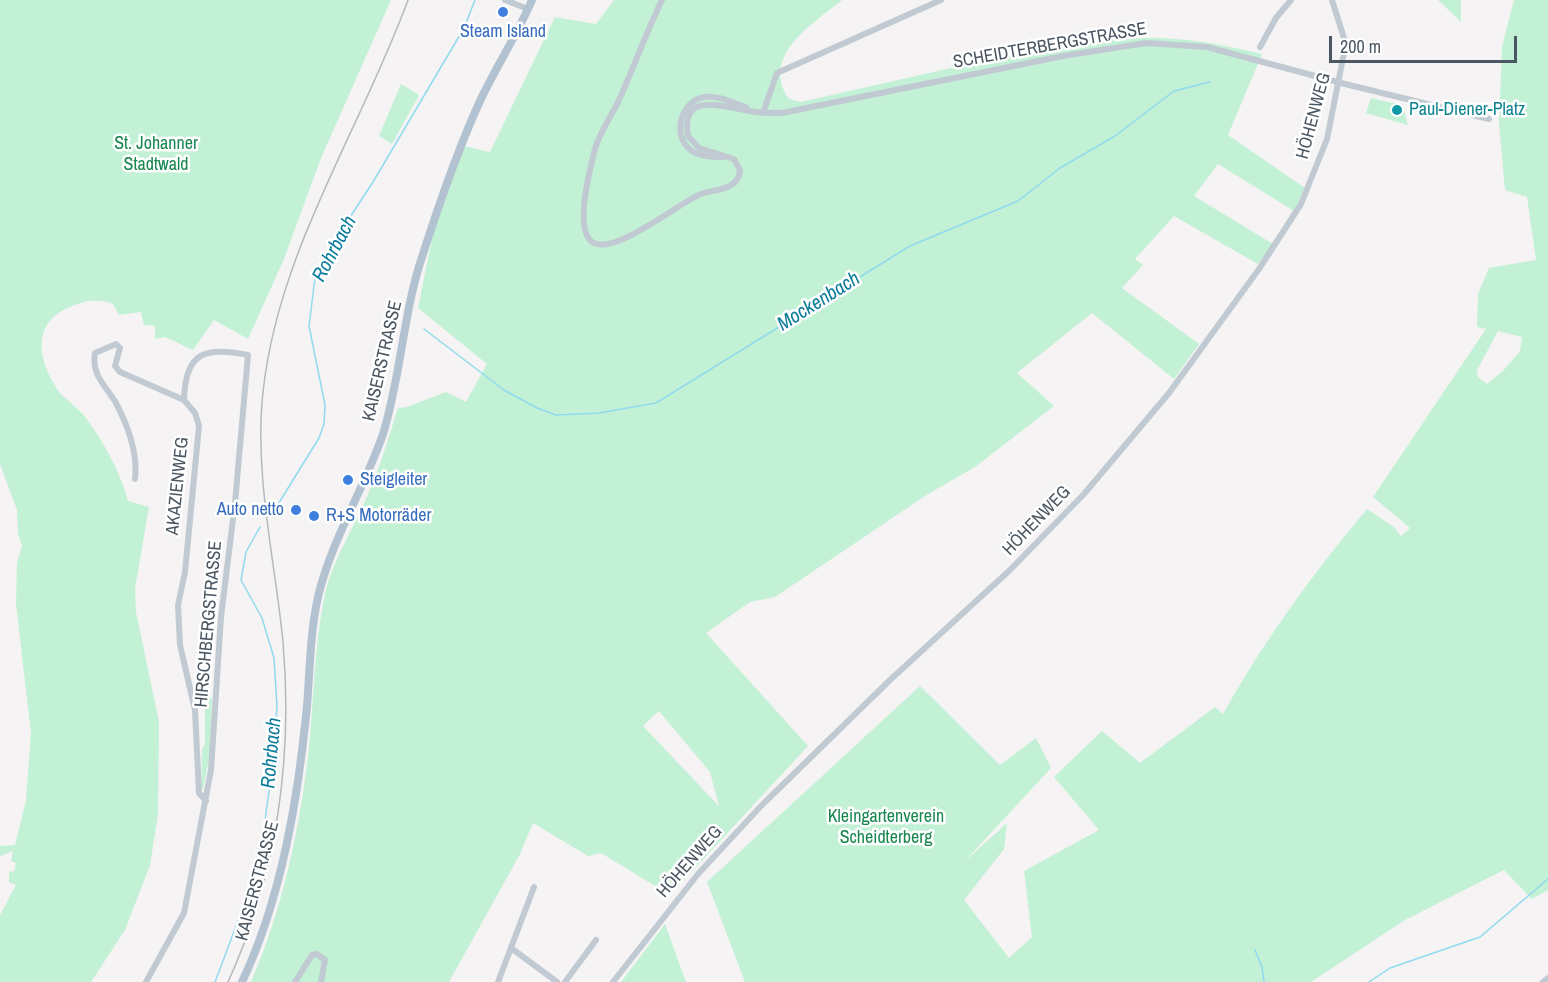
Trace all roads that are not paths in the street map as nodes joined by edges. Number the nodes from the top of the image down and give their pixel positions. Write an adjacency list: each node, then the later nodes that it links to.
1 (505, 0): 7 (street)
2 (532, 0): 7 (main road, KAISERSTRASSE)
3 (662, 0): 10 (street, SCHEIDTERBERGSTRASSE)
4 (940, 0): 10 (street)
5 (1291, 0): 8 (street)
6 (1332, 0): 9 (street, HÖHENWEG)
7 (528, 9): 20 (main road, KAISERSTRASSE)
8 (1260, 47)
9 (1338, 85): 10 (street, SCHEIDTERBERGSTRASSE); 11 (street, SCHEIDTERBERGSTRASSE); 26 (street, HÖHENWEG)
10 (763, 113)
11 (1489, 118)
12 (184, 400): 13 (street); 14 (street, AKAZIENWEG); 14 (street, HIRSCHBERGSTRASSE)
13 (135, 479)
14 (206, 801): 19 (street, HIRSCHBERGSTRASSE)
15 (534, 887): 17 (street)
16 (596, 940): 25 (street)
17 (511, 948): 23 (street); 24 (street)
18 (1548, 978): 27 (street)
19 (146, 982)
20 (242, 982)
21 (296, 982): 22 (street)
22 (321, 982)
23 (498, 982)
24 (557, 982)
25 (565, 982)
26 (613, 982)
27 (1543, 982)

